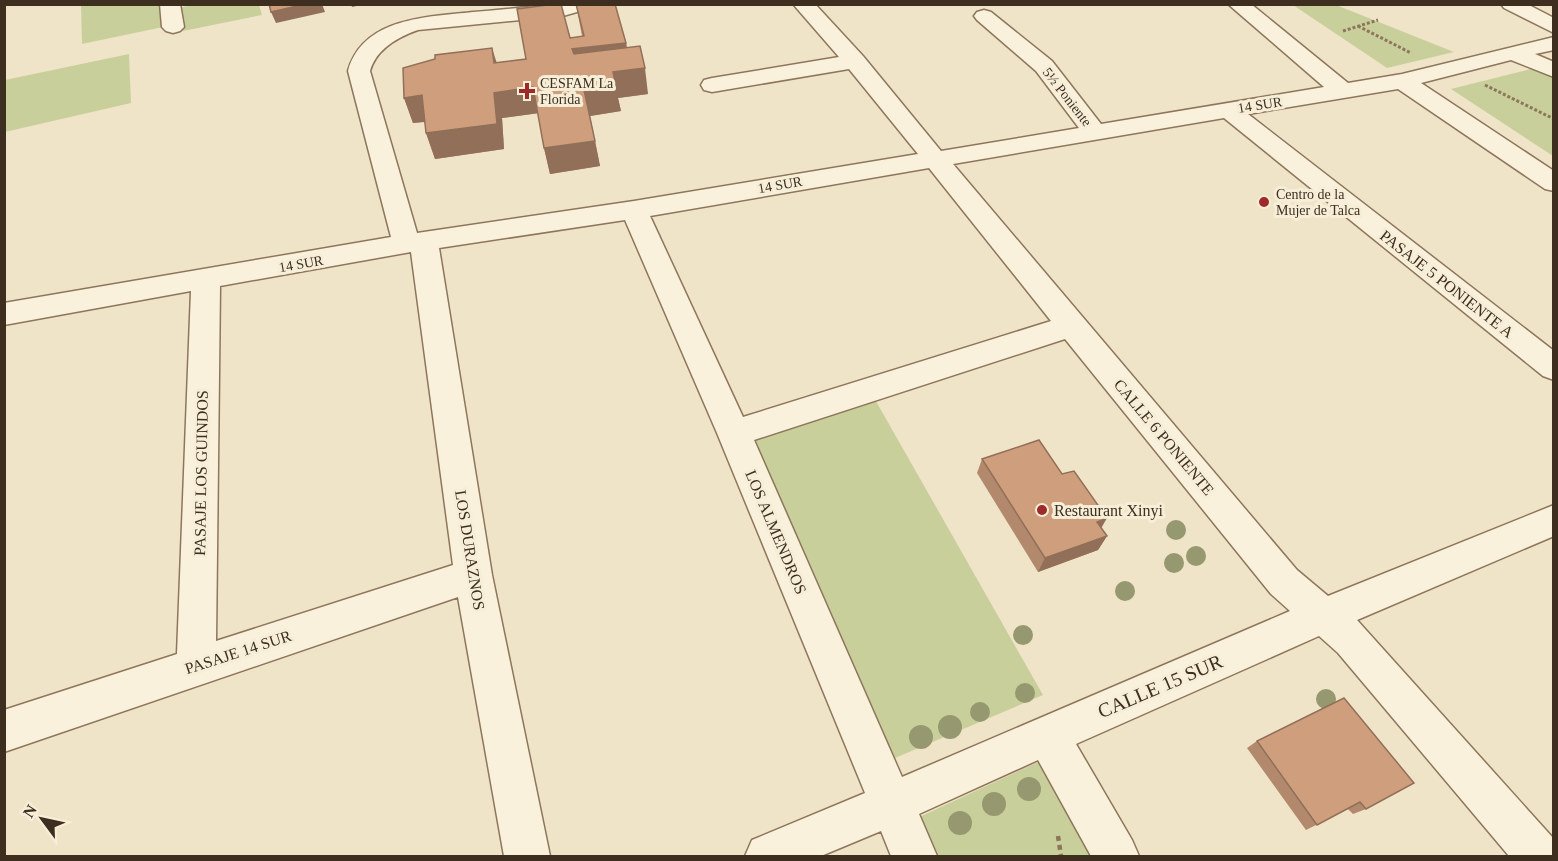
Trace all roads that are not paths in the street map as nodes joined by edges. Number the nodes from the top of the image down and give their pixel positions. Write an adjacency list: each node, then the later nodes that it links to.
1 (170, 4): 9 (street)
2 (442, 4): 8 (street, LOS DURAZNOS)
3 (584, 4): 8 (street)
4 (804, 4): 13 (street, CALLE 6 PONIENTE)
5 (1238, 4): 17 (street)
6 (1511, 4): 10 (street)
7 (984, 16): 19 (street, 5½ Poniente)
8 (407, 26): 23 (street, LOS DURAZNOS)
9 (173, 27)
10 (1554, 27)
11 (1554, 43): 12 (street, 14 SUR)
12 (1514, 54): 14 (street); 15 (street, 14 SUR)
13 (855, 61): 16 (street); 20 (street, CALLE 6 PONIENTE)
14 (1554, 70)
15 (1402, 81): 17 (street, 14 SUR); 21 (street)
16 (711, 85)
17 (1342, 91): 18 (street, 14 SUR)
18 (1228, 110): 19 (street, 14 SUR); 27 (street, PASAJE 5 PONIENTE A)
19 (1095, 132): 20 (street, 14 SUR)
20 (936, 158): 22 (street, 14 SUR); 26 (street, CALLE 6 PONIENTE)
21 (1554, 183)
22 (634, 210): 23 (street, 14 SUR); 28 (street, LOS ALMENDROS)
23 (415, 244): 24 (street, 14 SUR); 30 (street, LOS DURAZNOS)
24 (206, 281): 25 (street, 14 SUR); 32 (street, PASAJE LOS GUINDOS)
25 (4, 314)
26 (1071, 326): 28 (street); 31 (street, CALLE 6 PONIENTE)
27 (1554, 368)
28 (734, 433): 35 (street, LOS ALMENDROS)
29 (1554, 520): 31 (street, CALLE 15 SUR)
30 (473, 575): 32 (street, PASAJE 14 SUR); 36 (street, LOS DURAZNOS)
31 (1324, 614): 34 (street, CALLE 15 SUR); 40 (street, CALLE 6 PONIENTE)
32 (196, 665): 33 (street, PASAJE 14 SUR)
33 (4, 731)
34 (1047, 735): 35 (street, CALLE 15 SUR); 39 (street)
35 (892, 805): 37 (street, CALLE 15 SUR); 38 (street, LOS ALMENDROS)
36 (527, 856)
37 (768, 856)
38 (914, 856)
39 (1116, 856)
40 (1538, 856)

